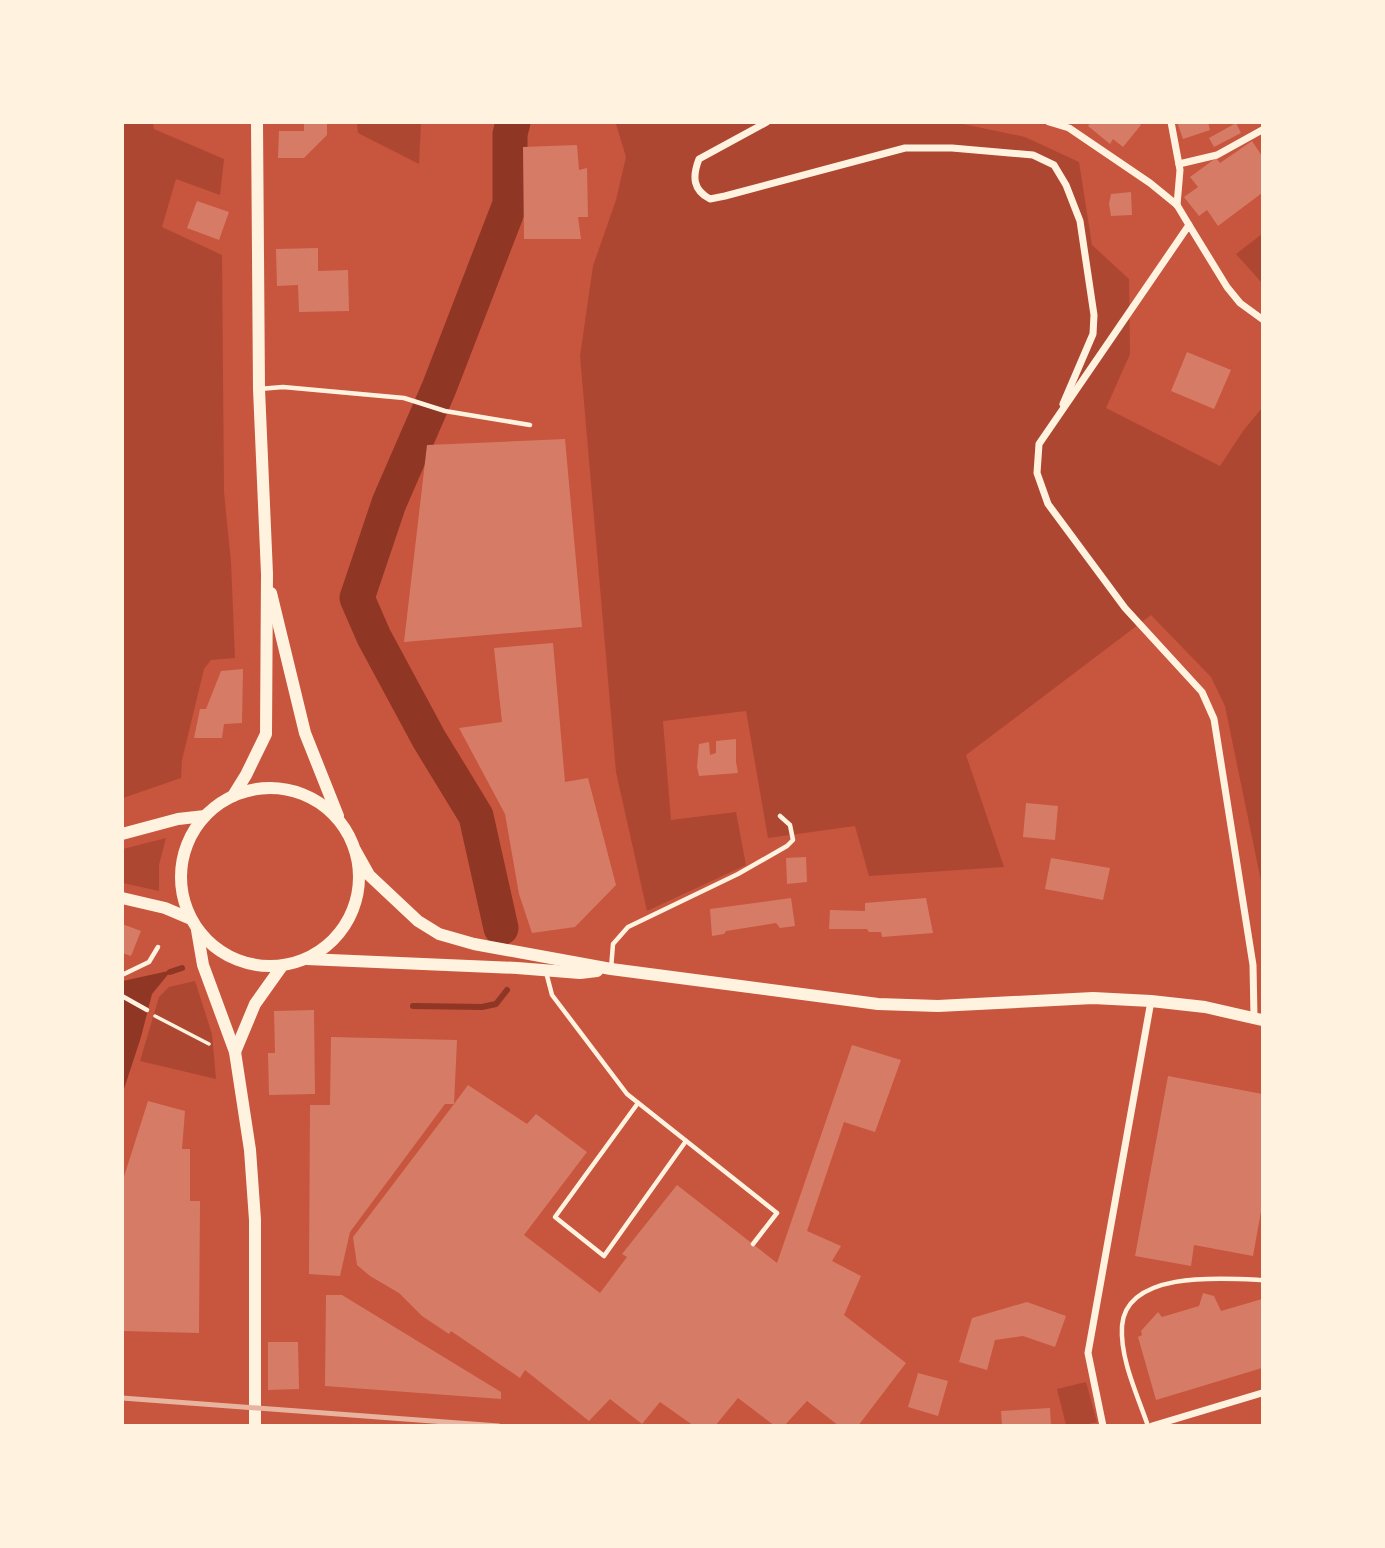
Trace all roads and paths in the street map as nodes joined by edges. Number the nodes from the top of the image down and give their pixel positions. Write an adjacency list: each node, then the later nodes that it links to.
1 (257, 122): 10 (main road)
2 (767, 122): 11 (street)
3 (1049, 122): 7 (street)
4 (1171, 122): 6 (street)
5 (1262, 131): 6 (street)
6 (1179, 164): 7 (street)
7 (1177, 205): 8 (street)
8 (1189, 225): 9 (street); 11 (street)
9 (1262, 319)
10 (258, 389): 12 (lane); 13 (main road)
11 (1058, 416): 31 (street)
12 (530, 425)
13 (267, 574): 14 (main road); 17 (main road)
14 (233, 796): 15 (main road); 17 (main road)
15 (205, 816): 18 (main road); 21 (main road)
16 (780, 816): 25 (lane)
17 (341, 823): 19 (main road)
18 (122, 834)
19 (355, 850): 23 (main road); 25 (main road)
20 (122, 898): 21 (main road)
21 (194, 924): 24 (main road); 33 (main road)
22 (158, 947): 27 (lane)
23 (306, 959): 24 (main road); 26 (main road)
24 (282, 966): 33 (main road)
25 (611, 969): 26 (main road); 29 (main road)
26 (546, 972): 34 (lane)
27 (122, 975)
28 (122, 996): 30 (lane)
29 (1151, 1001): 31 (main road); 40 (street)
30 (147, 1010): 32 (path)
31 (1258, 1018)
32 (209, 1044)
33 (235, 1052): 39 (main road)
34 (638, 1103): 35 (lane); 35 (lane)
35 (686, 1141): 36 (lane)
36 (753, 1244)
37 (1262, 1280): 41 (lane)
38 (1262, 1393): 41 (street)
39 (255, 1426)
40 (1102, 1426)
41 (1150, 1426)

